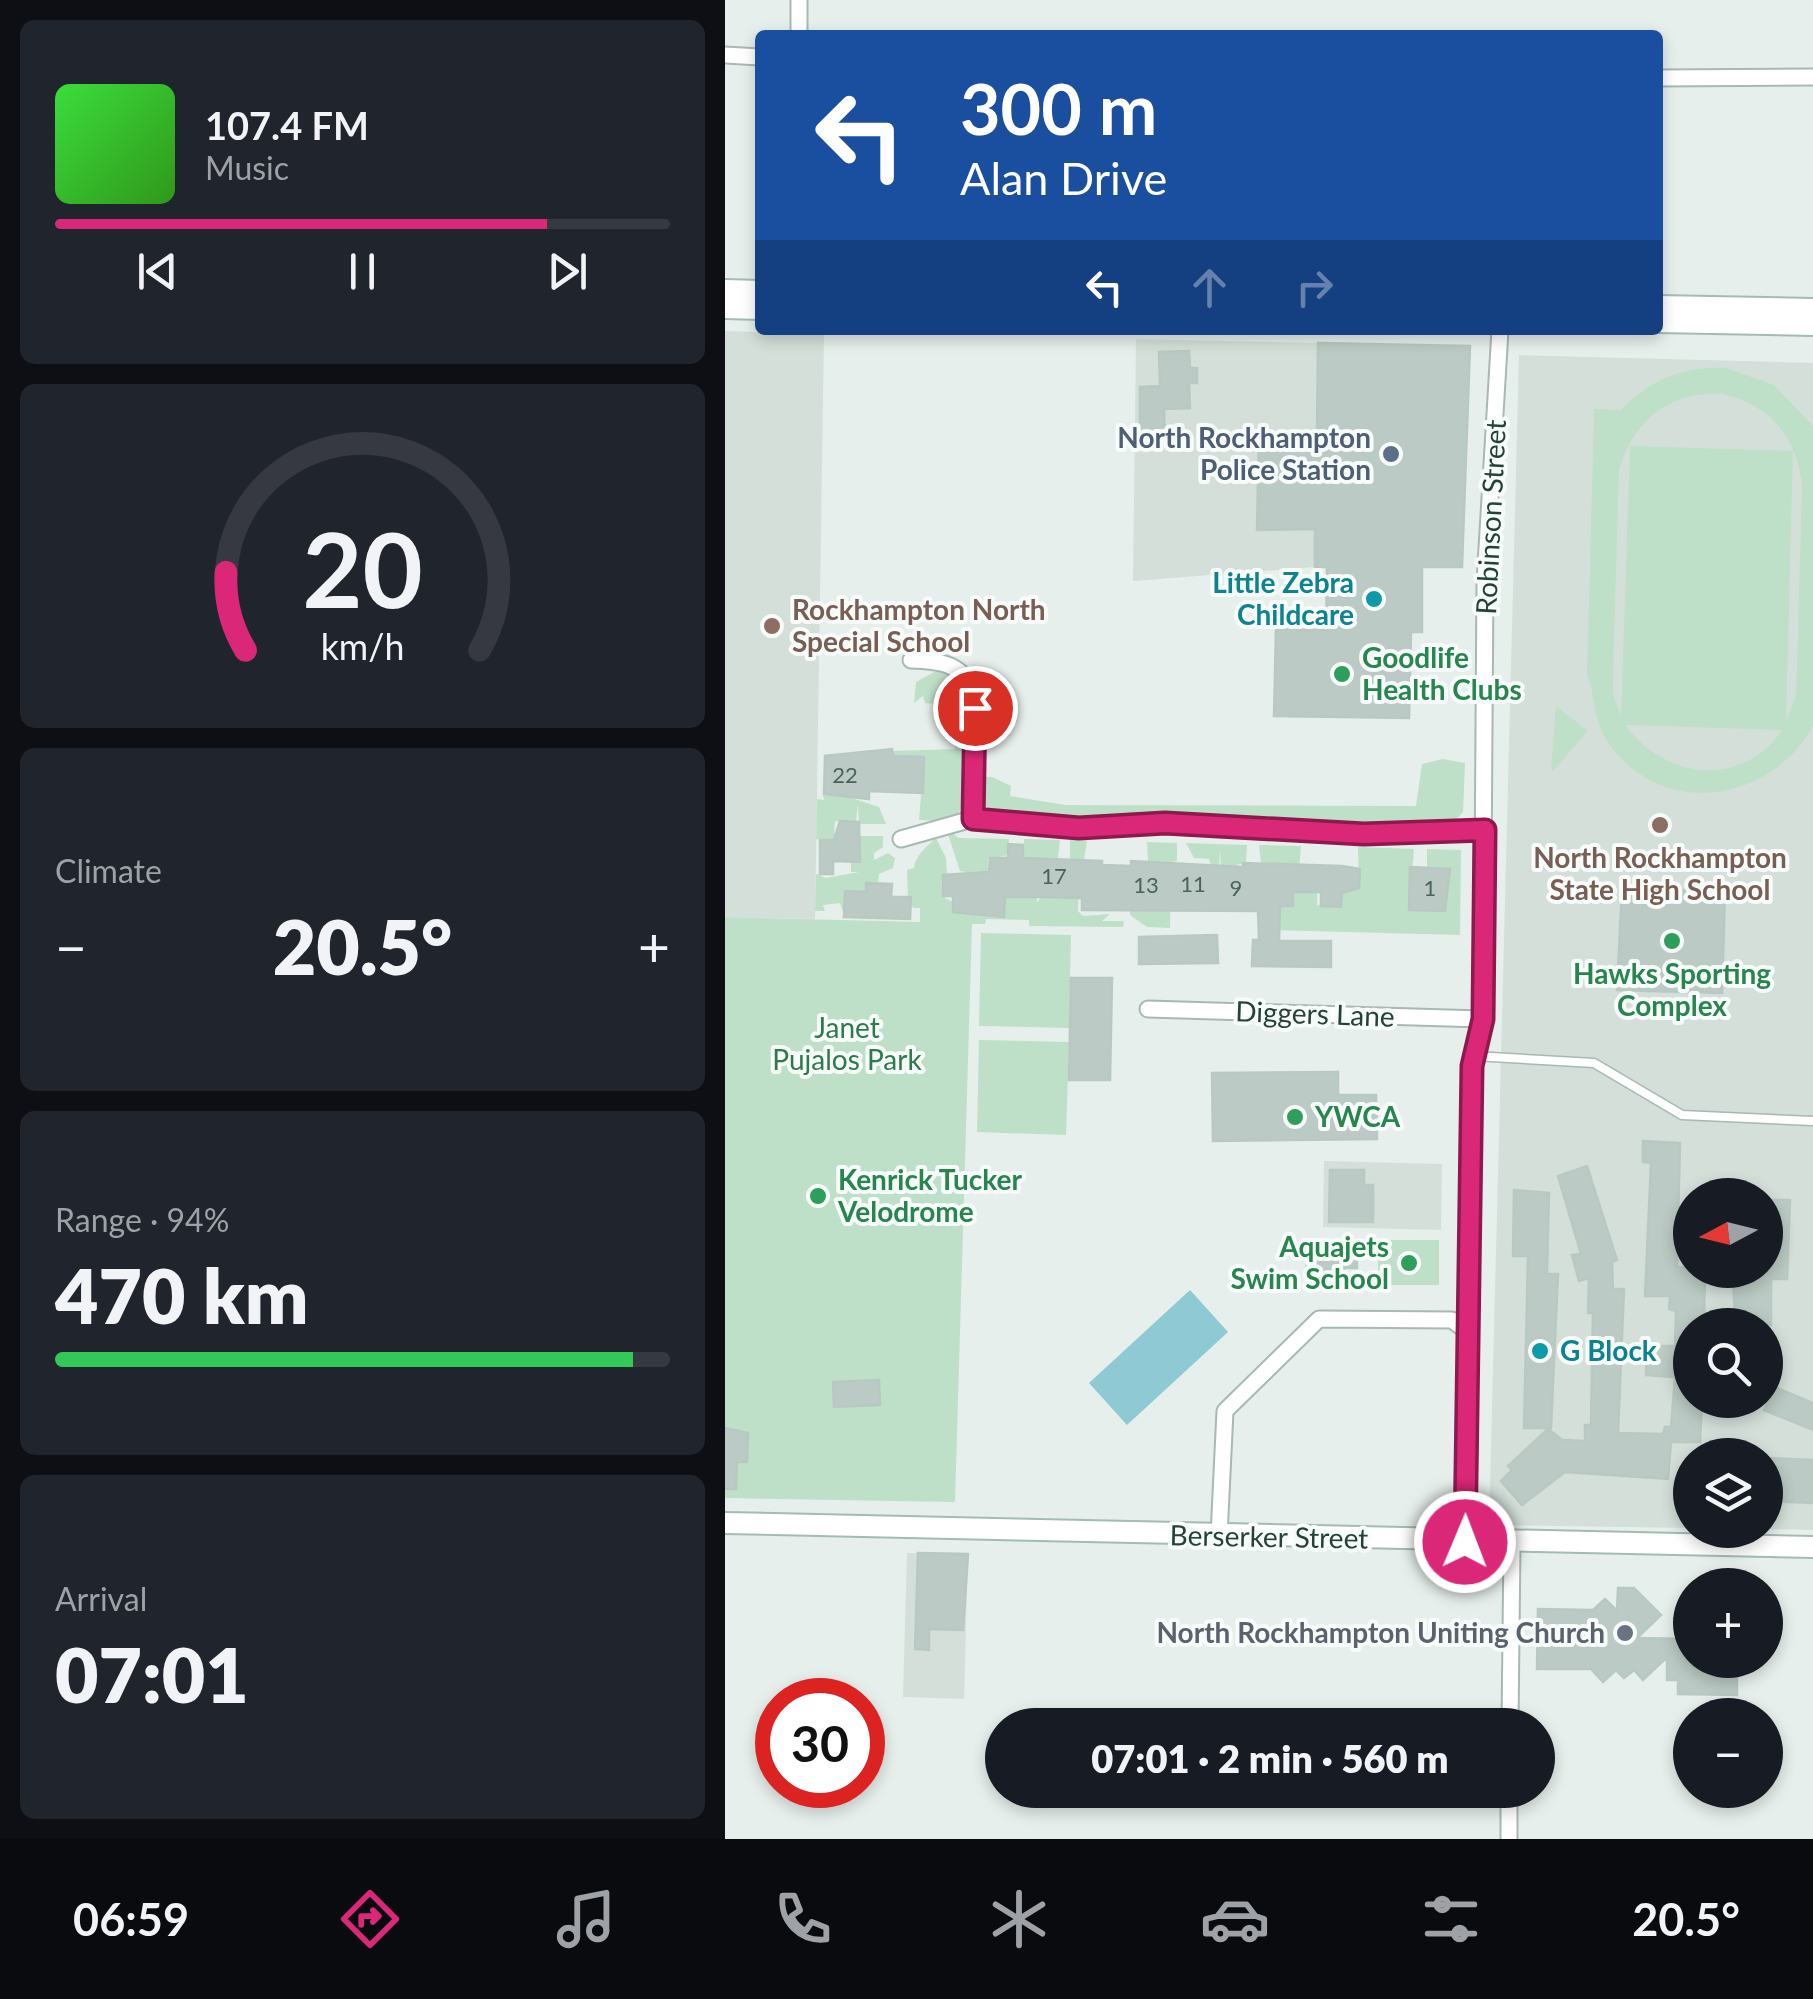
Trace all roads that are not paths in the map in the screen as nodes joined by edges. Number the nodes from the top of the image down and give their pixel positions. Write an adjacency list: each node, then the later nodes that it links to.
1 (799, 0): 2 (street)
2 (799, 30)
3 (725, 55): 4 (street)
4 (755, 57)
5 (1813, 77): 6 (street)
6 (1663, 78)
7 (725, 290): 8 (street)
8 (755, 291)
9 (1663, 306): 11 (street)
10 (725, 308): 12 (street)
11 (1813, 308)
12 (755, 309)
13 (1663, 322): 14 (street)
14 (1813, 325)
15 (1500, 335): 18 (street, Robinson Street)
16 (911, 660): 17 (street)
17 (973, 819): 18 (street); 19 (street)
18 (1485, 830): 21 (street, Robinson Street)
19 (901, 839)
20 (1148, 1009): 21 (street, Diggers Lane)
21 (1483, 1019): 22 (street, Robinson Street)
22 (1474, 1056): 23 (lane); 24 (street, Robinson Street)
23 (1813, 1121)
24 (1465, 1330): 26 (street); 27 (street, Robinson Street)
25 (725, 1524): 26 (street, Berserker Street)
26 (1219, 1536): 27 (street, Berserker Street)
27 (1465, 1542): 28 (street, Berserker Street)
28 (1512, 1543): 29 (street, Berserker Street); 30 (street)
29 (1813, 1547)
30 (1509, 1708)
31 (1509, 1808): 32 (street)
32 (1508, 1838)

